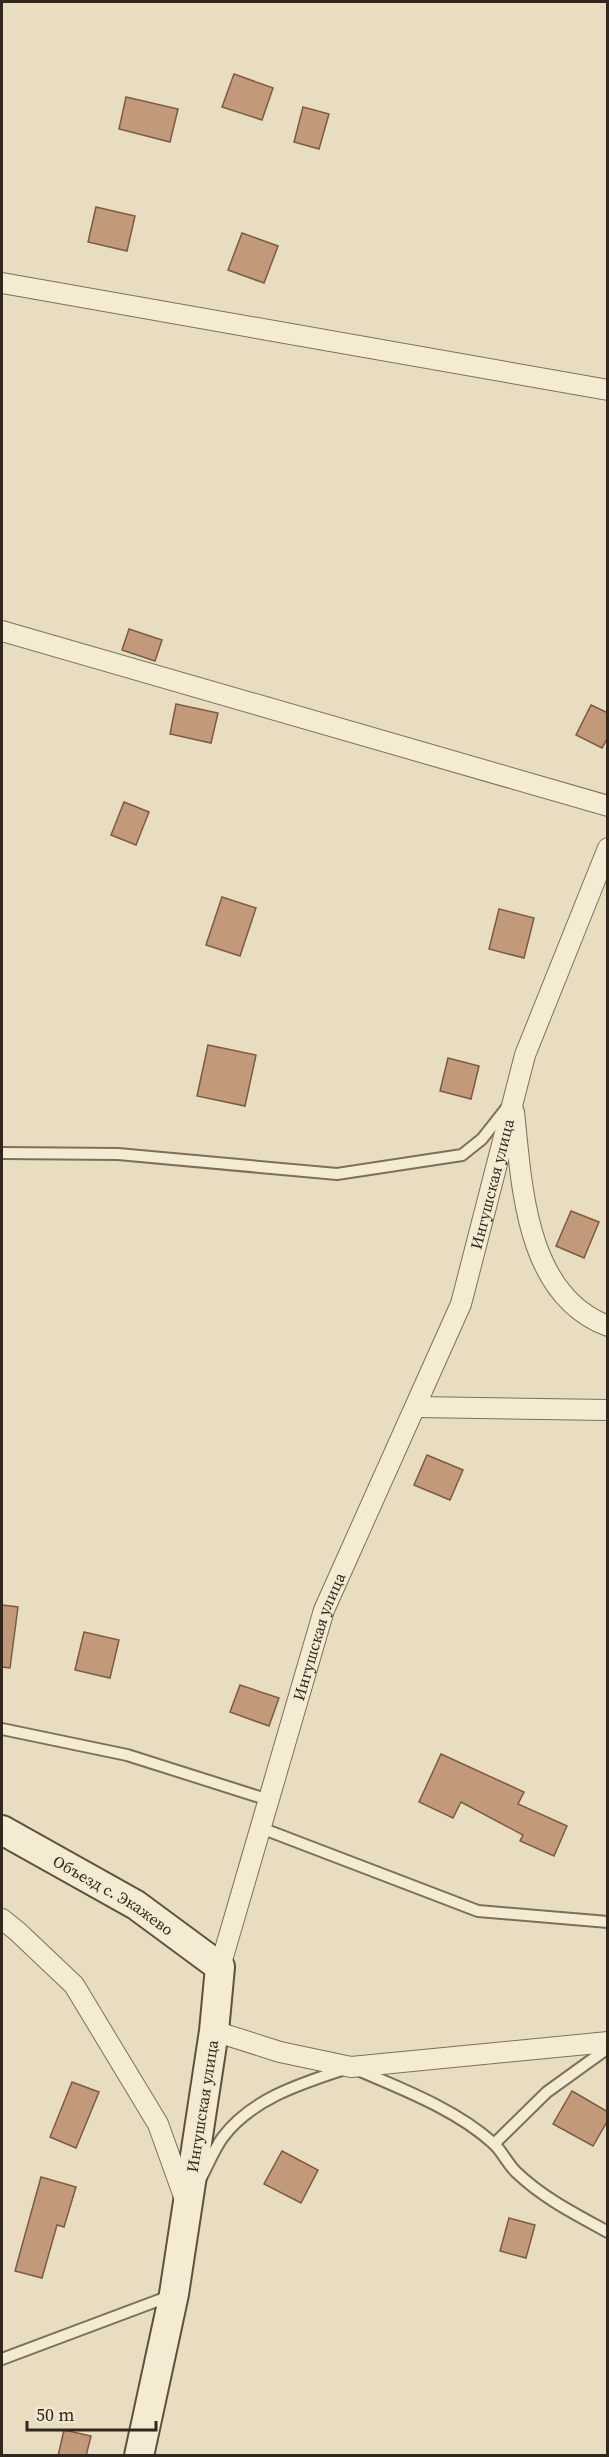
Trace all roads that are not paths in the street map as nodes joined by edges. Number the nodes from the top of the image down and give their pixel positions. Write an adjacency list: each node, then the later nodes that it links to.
1 (2, 284): 2 (street)
2 (608, 390)
3 (2, 631): 4 (street)
4 (608, 806)
5 (606, 854): 6 (street, Ингушская улица)
6 (512, 1100): 7 (lane); 8 (street); 9 (street, Ингушская улица)
7 (2, 1153)
8 (608, 1326)
9 (417, 1407): 10 (street); 12 (street, Ингушская улица)
10 (608, 1410)
11 (2, 1729): 12 (lane)
12 (269, 1800): 13 (street, Ингушская улица)
13 (261, 1828): 16 (lane); 17 (street, Ингушская улица)
14 (2, 1830): 17 (street, Объезд с. Экажево)
15 (2, 1919): 23 (street)
16 (608, 1922)
17 (220, 1967): 18 (street, Ингушская улица)
18 (214, 2031): 21 (street); 23 (street, Ингушская улица)
19 (608, 2042): 21 (street)
20 (608, 2048): 22 (lane)
21 (351, 2067): 22 (lane); 23 (lane)
22 (494, 2144): 24 (lane)
23 (187, 2205): 25 (street, Ингушская улица)
24 (608, 2232)
25 (174, 2295): 26 (lane); 27 (street, Ингушская улица)
26 (2, 2359)
27 (139, 2456)

